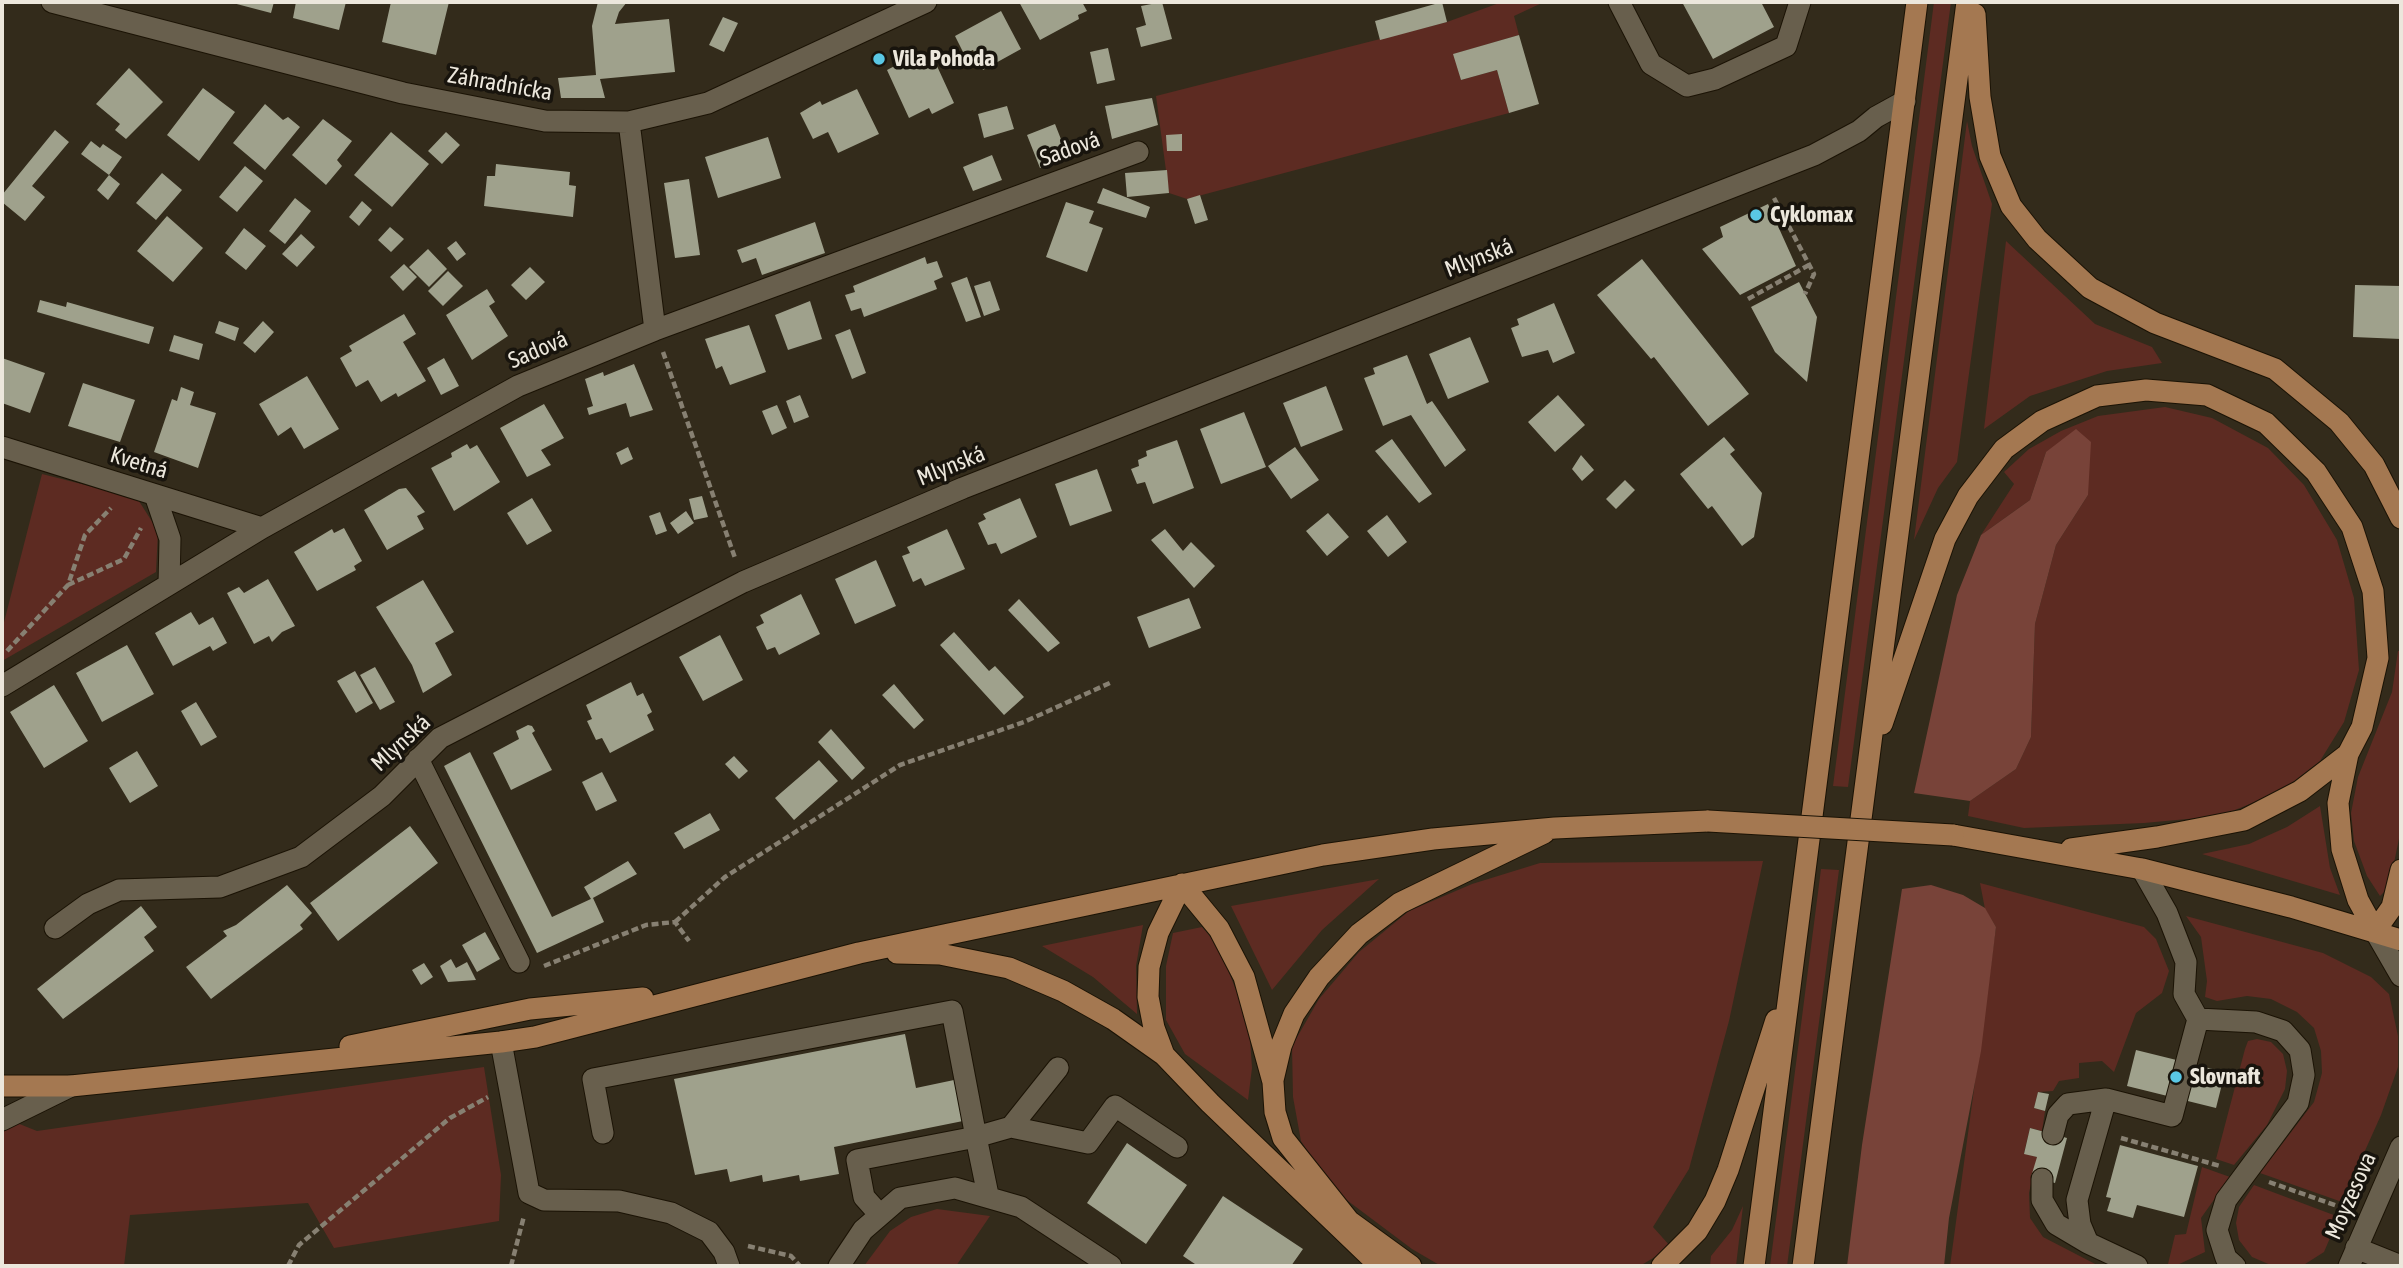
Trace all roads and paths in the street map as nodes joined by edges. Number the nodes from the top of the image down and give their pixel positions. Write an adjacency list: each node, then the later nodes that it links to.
1 (52, 2): 9 (street, Záhradnícka)
2 (926, 2): 9 (street, Záhradnícka)
3 (1619, 2): 4 (street)
4 (1800, 2)
5 (1917, 2): 8 (main road)
6 (1967, 2): 28 (main road)
7 (1975, 2): 18 (main road)
8 (1905, 102): 11 (street, Mlynská); 41 (main road)
9 (629, 122): 15 (street)
10 (1138, 152): 15 (street, Sadová)
11 (1762, 175): 12 (path); 20 (street, Mlynská)
12 (1809, 265): 13 (path); 14 (path)
13 (1805, 294)
14 (1748, 299)
15 (655, 330): 19 (street, Sadová); 20 (path)
16 (2, 447): 17 (street, Kvetná)
17 (143, 492): 19 (street, Kvetná); 21 (street); 22 (path); 22 (path)
18 (2401, 518)
19 (262, 528): 21 (street, Sadová)
20 (743, 582): 27 (street, Mlynská)
21 (169, 584): 25 (street, Sadová)
22 (68, 585): 23 (path)
23 (2, 657)
24 (1112, 682): 34 (path)
25 (2, 686)
26 (2348, 754): 28 (main road); 30 (main road); 36 (main road)
27 (418, 759): 35 (street, Mlynská); 40 (street)
28 (1867, 769): 78 (main road)
29 (1555, 828): 30 (main road, bridge); 33 (main road); 49 (main road)
30 (2056, 851): 31 (main road)
31 (2143, 869): 36 (main road); 44 (street)
32 (2401, 870): 36 (main road)
33 (1182, 884): 39 (main road); 46 (main road); 49 (main road)
34 (676, 922): 38 (path); 40 (path)
35 (55, 928)
36 (2375, 931): 37 (main road); 42 (street)
37 (2401, 940)
38 (689, 941)
39 (859, 953): 43 (main road); 46 (main road)
40 (519, 962)
41 (1793, 968): 76 (main road); 77 (main road)
42 (2401, 976)
43 (708, 991): 45 (main road); 48 (main road)
44 (2198, 1019): 53 (street); 80 (street)
45 (501, 1042): 48 (main road); 52 (street)
46 (1164, 1055): 74 (main road)
47 (1058, 1068): 55 (street)
48 (228, 1071): 51 (main road)
49 (1273, 1082): 75 (main road)
50 (2, 1086): 51 (main road)
51 (71, 1086): 54 (street)
52 (508, 1086): 62 (street); 68 (path)
53 (2106, 1099): 57 (street); 65 (street)
54 (2, 1119)
55 (1011, 1127): 58 (street); 59 (street)
56 (603, 1133): 58 (street)
57 (2053, 1134)
58 (976, 1136): 63 (street); 64 (street)
59 (1177, 1147)
60 (2401, 1147): 67 (street, Moyzesova)
61 (2042, 1179): 65 (street)
62 (529, 1194): 69 (path); 70 (street)
63 (988, 1195): 64 (street); 73 (street)
64 (880, 1215): 72 (street)
65 (2088, 1243): 79 (street)
66 (740, 1244): 71 (path)
67 (2353, 1257): 81 (street)
68 (288, 1266)
69 (511, 1266)
70 (729, 1266)
71 (800, 1266)
72 (839, 1266)
73 (1111, 1266)
74 (1380, 1266)
75 (1411, 1266)
76 (1662, 1266)
77 (1754, 1266)
78 (1803, 1266)
79 (2137, 1266)
80 (2235, 1266)
81 (2401, 1266)

